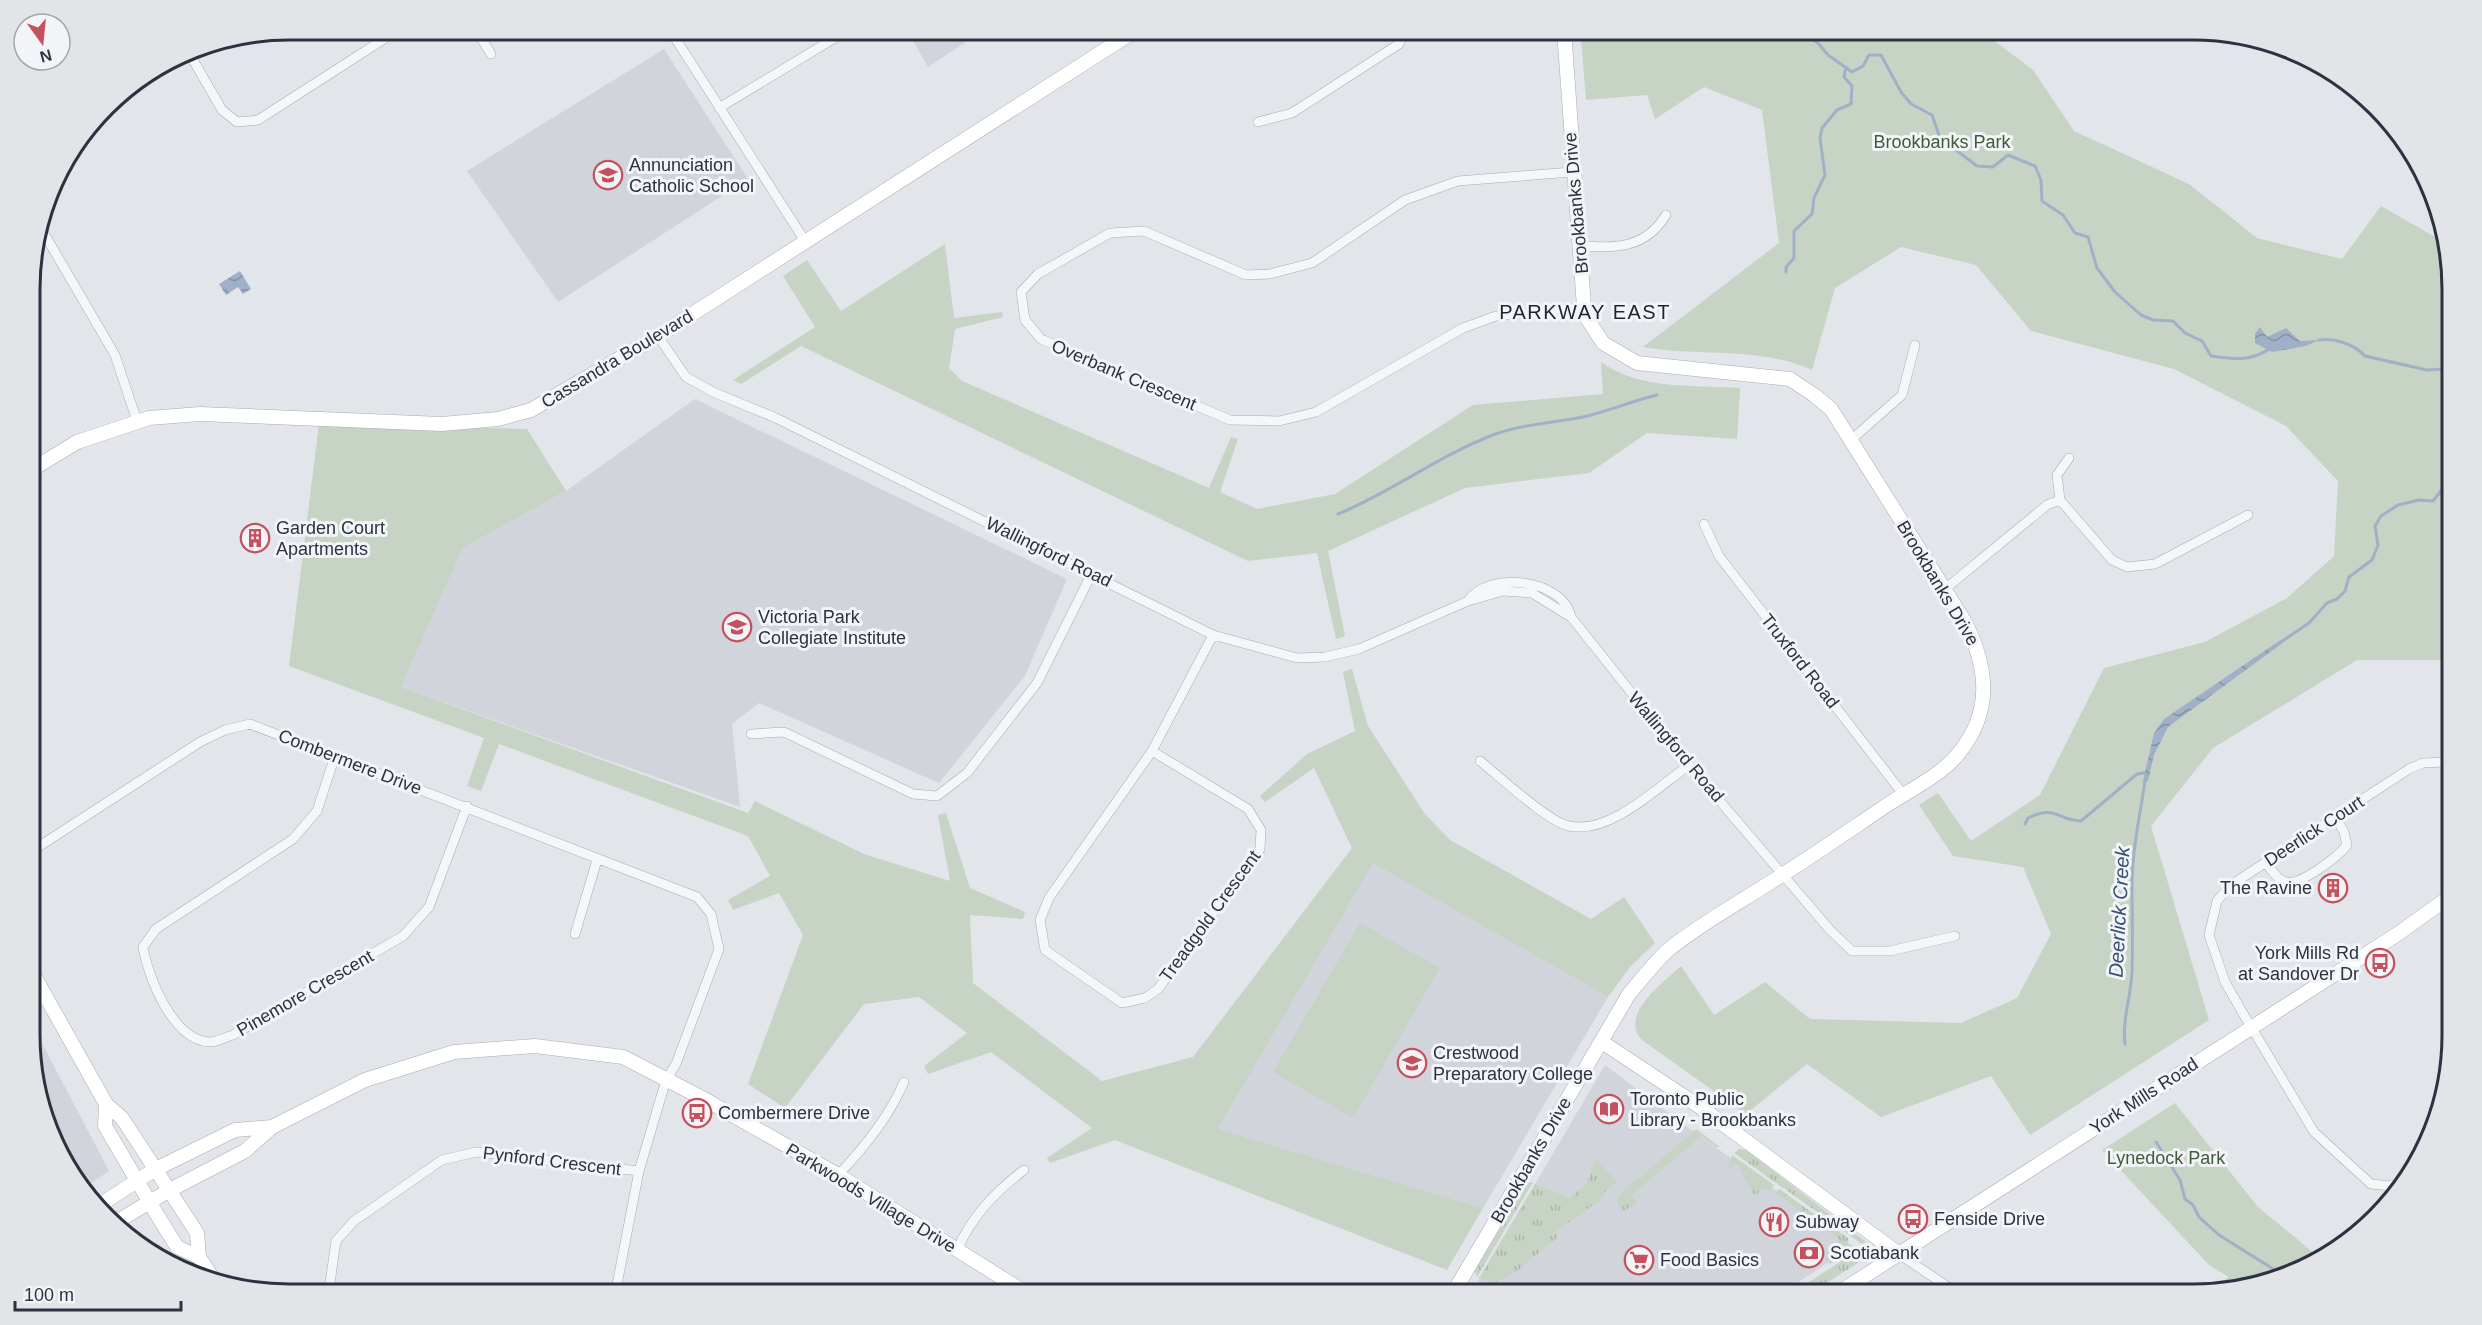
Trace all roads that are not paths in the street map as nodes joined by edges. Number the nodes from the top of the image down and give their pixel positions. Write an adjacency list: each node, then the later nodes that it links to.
1 (382, 40): 9 (street)
2 (482, 40): 8 (street)
3 (676, 40): 10 (street)
4 (831, 40): 10 (street)
5 (1120, 40): 15 (street, Cassandra Boulevard)
6 (1401, 40): 11 (street)
7 (1565, 40): 12 (street, Brookbanks Drive)
8 (491, 54)
9 (193, 60)
10 (719, 108): 15 (street)
11 (1258, 122)
12 (1572, 172): 16 (street, Brookbanks Drive); 17 (street, Overbank Crescent)
13 (1666, 215): 16 (street)
14 (46, 237): 20 (street)
15 (805, 241): 18 (street, Cassandra Boulevard)
16 (1580, 246): 17 (street, Brookbanks Drive)
17 (1584, 307): 21 (street, Brookbanks Drive)
18 (658, 336): 20 (street, Cassandra Boulevard); 27 (street, Wallingford Road)
19 (1916, 345): 21 (street)
20 (137, 421): 23 (street, Cassandra Boulevard)
21 (1851, 440): 28 (street, Brookbanks Drive)
22 (2069, 458): 24 (street)
23 (40, 465)
24 (2060, 500): 25 (street); 28 (street)
25 (2248, 514)
26 (1704, 524): 36 (street, Truxford Road)
27 (1092, 573): 29 (street, Wallingford Road); 30 (street)
28 (1945, 589): 36 (street, Brookbanks Drive)
29 (1213, 635): 31 (street, Treadgold Crescent); 35 (street, Wallingford Road)
30 (751, 734)
31 (1152, 751): 31 (street, Treadgold Crescent)
32 (334, 756): 37 (street, Combermere Drive); 37 (street, Pinemore Crescent); 39 (street, Combermere Drive)
33 (1480, 761): 35 (street)
34 (2442, 762): 38 (street, Deerlick Court)
35 (1689, 765): 42 (street, Wallingford Road)
36 (1903, 794): 42 (street, Brookbanks Drive)
37 (467, 806): 40 (street, Combermere Drive)
38 (2335, 817): 41 (street, Deerlick Court); 41 (street)
39 (40, 846)
40 (597, 860): 44 (street); 49 (street, Combermere Drive)
41 (2265, 862): 47 (street, Deerlick Court)
42 (1784, 874): 45 (street, Wallingford Road); 48 (street, Brookbanks Drive)
43 (2442, 902): 47 (street, York Mills Road)
44 (575, 934)
45 (1956, 936)
46 (40, 986): 51 (street)
47 (2251, 1028): 58 (street, Deerlick Court); 64 (street, York Mills Road)
48 (1602, 1042): 64 (street); 70 (street, Brookbanks Drive)
49 (666, 1080): 52 (street, Parkwoods Village Drive); 55 (street, Combermere Drive); 56 (street, Parkwoods Village Drive)
50 (904, 1082): 56 (street)
51 (106, 1104): 53 (street); 57 (street)
52 (272, 1127): 53 (street, Parkwoods Village Drive); 59 (street, Parkwoods Village Drive)
53 (154, 1170): 57 (street, Parkwoods Village Drive); 59 (street)
54 (1024, 1170): 63 (street)
55 (639, 1171): 67 (street, Pynford Crescent); 68 (street, Combermere Drive)
56 (838, 1175): 63 (street, Parkwoods Village Drive)
57 (138, 1181): 60 (street, Parkwoods Village Drive); 61 (street)
58 (2391, 1186)
59 (168, 1191): 61 (street, Parkwoods Village Drive); 65 (street)
60 (104, 1202)
61 (150, 1202): 62 (street, Parkwoods Village Drive); 65 (street)
62 (121, 1219)
63 (957, 1250): 69 (street, Parkwoods Village Drive)
64 (1899, 1254): 71 (street, York Mills Road); 72 (street)
65 (199, 1257): 66 (street)
66 (208, 1271)
67 (331, 1284)
68 (617, 1284)
69 (1011, 1284)
70 (1459, 1284)
71 (1852, 1284)
72 (1945, 1284)

